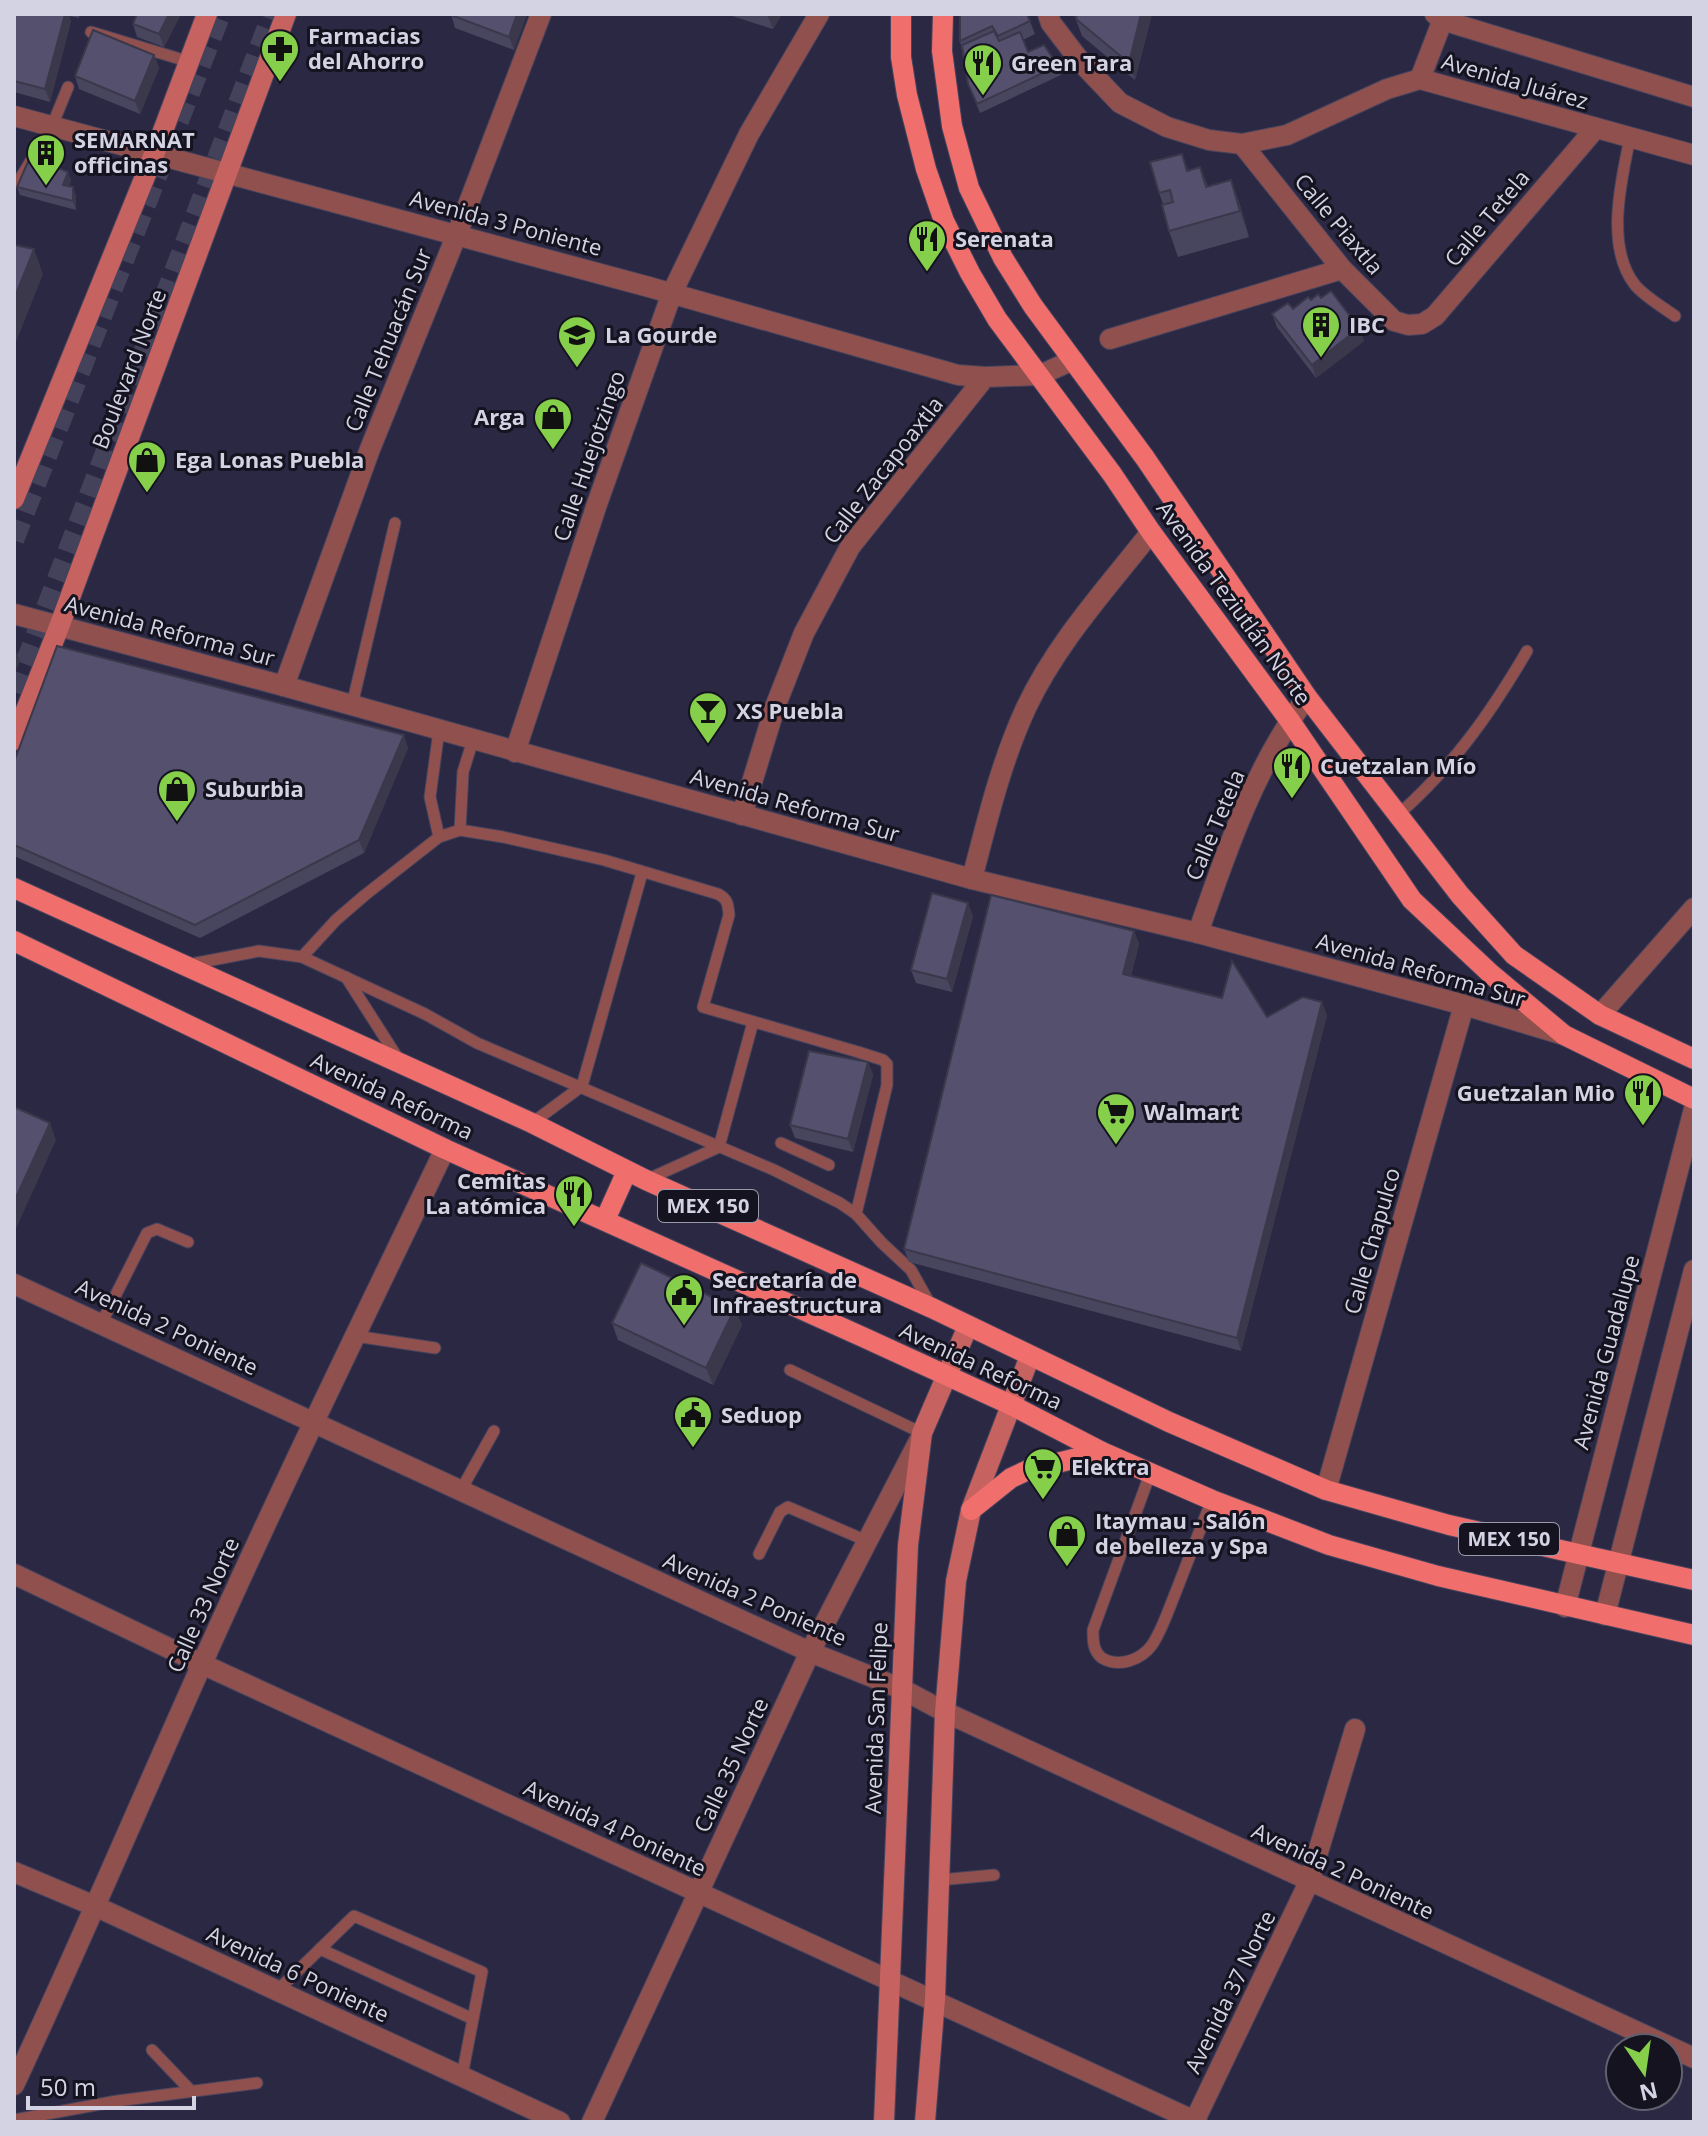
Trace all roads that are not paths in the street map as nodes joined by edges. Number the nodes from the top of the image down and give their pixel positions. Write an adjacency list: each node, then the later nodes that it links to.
1 (207, 14): 10 (main road)
2 (286, 14): 21 (main road, Boulevard Norte)
3 (541, 14): 23 (street, Calle Tehuacán Sur)
4 (819, 14): 25 (street, Calle Huejotzingo)
5 (901, 14): 30 (main road, Avenida Teziutlán Norte)
6 (943, 14): 29 (main road, Avenida Teziutlán Norte)
7 (1048, 14): 18 (street, Avenida Juárez)
8 (1441, 16): 11 (street); 13 (street, Avenida Juárez)
9 (91, 32): 10 (lane)
10 (190, 62): 19 (main road)
11 (1420, 79): 16 (street, Avenida Juárez); 18 (street, Avenida Juárez)
12 (68, 87): 15 (lane)
13 (1694, 97)
14 (14, 116): 15 (street, Avenida 3 Poniente)
15 (52, 126): 19 (street, Avenida 3 Poniente); 22 (lane)
16 (1595, 129): 17 (street, Avenida Juárez); 27 (street, Calle Tetela)
17 (1630, 138): 20 (street, Avenida Juárez); 26 (lane)
18 (1242, 144): 24 (street, Calle Piaxtla)
19 (155, 152): 21 (street, Avenida 3 Poniente); 32 (main road)
20 (1694, 155)
21 (229, 172): 23 (street, Avenida 3 Poniente); 36 (main road, Boulevard Norte)
22 (18, 182)
23 (457, 234): 25 (street, Avenida 3 Poniente); 38 (street, Calle Tehuacán Sur)
24 (1342, 269): 27 (street, Calle Piaxtla); 28 (street)
25 (672, 293): 31 (street, Avenida 3 Poniente); 45 (street, Calle Huejotzingo)
26 (1675, 316)
27 (1408, 325)
28 (1110, 339)
29 (1073, 360): 30 (street); 39 (main road, Avenida Teziutlán Norte)
30 (1040, 375): 31 (street); 34 (main road, Avenida Teziutlán Norte)
31 (985, 377): 47 (street, Calle Zacapoaxtla)
32 (14, 499)
33 (395, 523): 40 (lane)
34 (1151, 532): 41 (main road, Avenida Teziutlán Norte); 51 (street)
35 (14, 614): 36 (street, Avenida Reforma Sur)
36 (59, 627): 38 (street, Avenida Reforma Sur); 43 (main road, Boulevard Norte)
37 (1527, 651): 46 (lane)
38 (284, 686): 40 (street, Avenida Reforma Sur)
39 (1307, 697): 41 (street, Calle Tetela); 46 (main road, Avenida Teziutlán Norte)
40 (352, 705): 42 (street, Avenida Reforma Sur)
41 (1290, 721): 54 (street, Calle Tetela); 62 (main road, Avenida Teziutlán Norte)
42 (439, 730): 44 (street, Avenida Reforma Sur); 49 (lane)
43 (14, 740)
44 (473, 740): 45 (street, Avenida Reforma Sur); 48 (lane)
45 (515, 752): 47 (street, Avenida Reforma Sur)
46 (1399, 814): 60 (main road, Avenida Teziutlán Norte)
47 (742, 815): 51 (street, Avenida Reforma Sur)
48 (460, 830): 49 (lane); 50 (lane)
49 (439, 837): 56 (lane)
50 (642, 873): 61 (lane); 65 (lane)
51 (972, 879): 54 (street, Avenida Reforma Sur)
52 (14, 888): 57 (main road, Avenida Reforma / MEX 150)
53 (1694, 908): 60 (street)
54 (1198, 933): 59 (street, Avenida Reforma Sur)
55 (14, 941): 71 (main road, Avenida Reforma / MEX 150)
56 (302, 957): 57 (lane); 58 (lane)
57 (183, 966): 64 (main road, Avenida Reforma / MEX 150)
58 (345, 977): 64 (lane); 65 (lane)
59 (1464, 1005): 62 (street, Avenida Reforma Sur); 94 (street, Calle Chapulco)
60 (1600, 1015): 63 (main road, Avenida Teziutlán Norte)
61 (753, 1022): 70 (lane); 74 (lane)
62 (1564, 1035): 66 (main road, Avenida Teziutlán Norte)
63 (1694, 1059)
64 (401, 1064): 68 (main road, Avenida Reforma / MEX 150)
65 (582, 1086): 68 (lane); 70 (lane)
66 (1694, 1099)
67 (1694, 1109): 99 (street, Avenida Guadalupe)
68 (532, 1123): 73 (main road, Avenida Reforma / MEX 150)
69 (781, 1143): 72 (lane)
70 (719, 1147): 73 (lane); 74 (lane)
71 (445, 1149): 75 (main road, Avenida Reforma / MEX 150); 82 (street, Calle 33 Norte)
72 (829, 1165)
73 (637, 1175): 75 (main road); 79 (main road, Avenida Reforma / MEX 150)
74 (856, 1214): 79 (lane)
75 (605, 1220): 86 (main road, Avenida Reforma / MEX 150)
76 (188, 1242): 80 (lane)
77 (1694, 1270): 100 (street)
78 (14, 1284): 80 (street, Avenida 2 Poniente)
79 (932, 1308): 81 (main road, Avenida Reforma / MEX 150)
80 (101, 1324): 88 (street, Avenida 2 Poniente)
81 (968, 1326): 84 (main road, Avenida Reforma / MEX 150); 86 (main road, Avenida San Felipe)
82 (355, 1336): 83 (lane); 88 (street, Calle 33 Norte)
83 (435, 1348)
84 (1030, 1356): 87 (main road); 94 (main road, Avenida Reforma / MEX 150)
85 (790, 1370): 90 (lane)
86 (947, 1376): 87 (main road, Avenida Reforma / MEX 150); 90 (main road, Avenida San Felipe)
87 (1011, 1405): 91 (main road, Avenida Reforma / MEX 150); 96 (main road)
88 (314, 1421): 93 (street, Avenida 2 Poniente); 107 (street, Calle 33 Norte)
89 (494, 1431): 93 (lane)
90 (922, 1433): 97 (street, Calle 35 Norte); 108 (main road, Avenida San Felipe)
91 (1102, 1452): 92 (main road, Avenida Reforma / MEX 150); 96 (main road)
92 (1150, 1474): 95 (main road, Avenida Reforma / MEX 150); 95 (lane)
93 (461, 1490): 106 (street, Avenida 2 Poniente)
94 (1326, 1490): 99 (main road, Avenida Reforma / MEX 150)
95 (1212, 1500): 103 (main road, Avenida Reforma / MEX 150)
96 (971, 1510): 109 (main road)
97 (867, 1541): 98 (lane); 106 (street, Calle 35 Norte)
98 (759, 1554)
99 (1578, 1555): 100 (main road, Avenida Reforma / MEX 150); 103 (street, Avenida Guadalupe)
100 (1620, 1564): 102 (main road, Avenida Reforma / MEX 150); 104 (street)
101 (14, 1574): 107 (street, Avenida 4 Poniente)
102 (1694, 1580)
103 (1565, 1607): 104 (main road, Avenida Reforma / MEX 150)
104 (1605, 1615): 105 (main road, Avenida Reforma / MEX 150)
105 (1694, 1635)
106 (810, 1652): 108 (street, Avenida 2 Poniente); 115 (street, Calle 35 Norte)
107 (202, 1664): 115 (street, Avenida 4 Poniente); 116 (street, Calle 33 Norte)
108 (902, 1689): 109 (street, Avenida 2 Poniente); 118 (main road, Avenida San Felipe)
109 (945, 1712): 113 (main road); 114 (street, Avenida 2 Poniente)
110 (1355, 1729): 114 (street, Avenida 37 Norte)
111 (14, 1872): 116 (street, Avenida 6 Poniente)
112 (994, 1875): 113 (lane)
113 (939, 1880): 120 (main road)
114 (1309, 1882): 123 (street, Avenida 2 Poniente); 133 (street, Avenida 37 Norte)
115 (698, 1893): 118 (street, Avenida 4 Poniente); 130 (street, Calle 35 Norte)
116 (97, 1907): 119 (street, Avenida 6 Poniente); 126 (street, Calle 33 Norte)
117 (320, 1949): 119 (lane); 121 (lane); 121 (lane)
118 (890, 1979): 120 (street, Avenida 4 Poniente); 131 (main road, Avenida San Felipe)
119 (278, 1990): 124 (street, Avenida 6 Poniente)
120 (935, 1999): 132 (main road); 133 (street, Avenida 4 Poniente)
121 (473, 2019): 124 (lane)
122 (152, 2050): 127 (lane)
123 (1694, 2058)
124 (462, 2076): 129 (street, Avenida 6 Poniente)
125 (257, 2083): 127 (lane)
126 (14, 2085)
127 (191, 2091): 128 (lane)
128 (14, 2120)
129 (560, 2122)
130 (592, 2122)
131 (884, 2122)
132 (925, 2122)
133 (1195, 2122)

